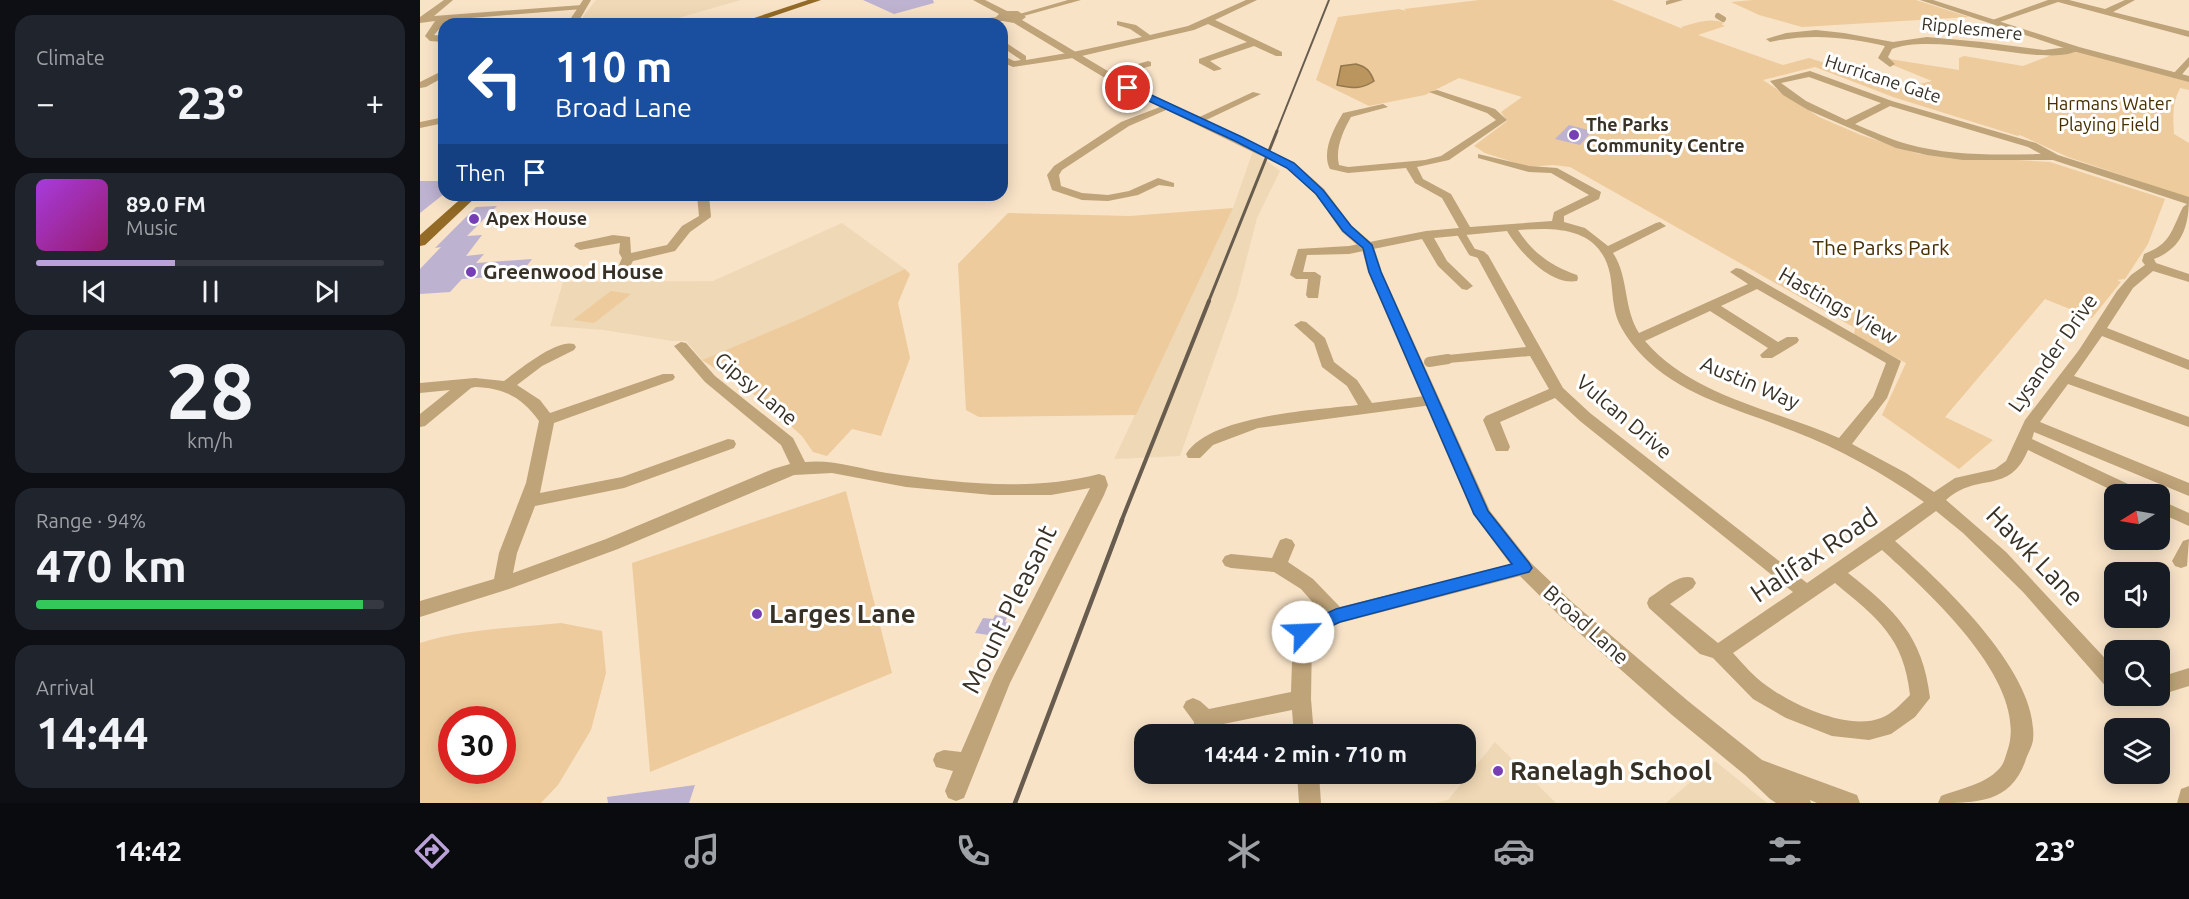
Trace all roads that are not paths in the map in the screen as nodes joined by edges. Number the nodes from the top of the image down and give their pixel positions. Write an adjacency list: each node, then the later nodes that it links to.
1 (449, 0): 23 (street)
2 (515, 0): 15 (street)
3 (807, 0): 20 (main road)
4 (818, 0): 21 (main road)
5 (977, 0): 17 (street)
6 (1074, 0): 18 (street)
7 (1253, 0): 24 (street)
8 (1679, 0): 13 (street)
9 (1924, 0): 25 (street)
10 (2057, 0): 14 (street); 25 (street)
11 (2131, 0): 14 (street)
12 (584, 3): 15 (street); 19 (street)
13 (1668, 3)
14 (2106, 12): 28 (street)
15 (502, 13): 16 (street)
16 (446, 17): 23 (street)
17 (1003, 17): 18 (street); 22 (street)
18 (1018, 17): 37 (street)
19 (575, 18)
20 (750, 18)
21 (760, 18)
22 (996, 18)
23 (423, 19)
24 (1209, 21): 29 (street); 32 (street)
25 (1991, 22): 35 (street)
26 (438, 24): 30 (street)
27 (1110, 28): 29 (street)
28 (2189, 34)
29 (1148, 37): 37 (street)
30 (438, 39)
31 (1770, 39): 33 (street)
32 (1252, 43): 36 (street); 43 (street)
33 (1890, 44): 35 (street, Ripplesmere); 42 (street)
34 (1008, 49): 38 (street)
35 (2076, 49): 45 (street)
36 (1279, 54)
37 (1072, 55): 40 (street); 44 (street)
38 (1023, 58)
39 (2189, 60): 45 (street)
40 (1008, 61)
41 (1148, 64): 44 (street)
42 (1890, 64)
43 (1217, 69)
44 (1106, 75): 53 (street)
45 (2176, 76): 47 (street)
46 (438, 77): 48 (street)
47 (2189, 80)
48 (421, 85): 49 (street)
49 (438, 86)
50 (1434, 92): 61 (street)
51 (1256, 94): 55 (street)
52 (1889, 104): 57 (street); 57 (street, Hurricane Gate); 60 (street, Hurricane Gate)
53 (1168, 107): 55 (street); 62 (street)
54 (1383, 107): 61 (street)
55 (1198, 120): 76 (street)
56 (438, 121): 58 (street)
57 (1847, 124): 60 (street, Hurricane Gate)
58 (420, 125)
59 (1482, 156): 68 (street)
60 (2054, 157): 66 (street, Hurricane Gate)
61 (1410, 165): 72 (street)
62 (1170, 185)
63 (452, 201): 71 (main road)
64 (465, 201): 74 (main road)
65 (704, 201): 75 (street)
66 (2189, 201)
67 (2189, 207): 79 (street, Lysander Drive)
68 (1558, 224): 70 (street); 77 (street)
69 (1660, 226): 77 (street)
70 (1510, 227): 72 (street); 81 (street)
71 (420, 229)
72 (1464, 233): 73 (street); 78 (street, Vulcan Drive)
73 (1426, 235): 76 (street); 84 (street)
74 (420, 242)
75 (580, 246)
76 (1368, 247): 85 (street); 103 (street, Broad Lane)
77 (1607, 251): 89 (street, Austin Way)
78 (1482, 255): 93 (street, Vulcan Drive)
79 (2152, 266): 82 (street); 88 (street, Lysander Drive)
80 (1736, 272): 83 (street, Hastings View)
81 (1572, 278)
82 (2189, 278)
83 (1758, 284): 86 (street); 112 (street, Hastings View)
84 (1467, 286)
85 (1313, 295)
86 (1710, 305): 89 (street); 90 (street)
87 (1300, 325): 104 (street)
88 (2099, 330): 96 (street); 98 (street, Lysander Drive)
89 (1636, 338): 112 (street, Austin Way)
90 (1792, 340)
91 (681, 346): 114 (street, Gipsy Lane)
92 (569, 347): 100 (street)
93 (1534, 351): 94 (street); 102 (street, Vulcan Drive)
94 (1448, 359): 95 (street)
95 (1429, 362)
96 (2189, 365)
97 (668, 377): 105 (street)
98 (2065, 378): 107 (street); 108 (street, Lysander Drive)
99 (466, 384): 100 (street); 101 (street); 106 (street)
100 (508, 385): 105 (street)
101 (420, 388)
102 (1557, 391): 111 (street); 129 (street, Vulcan Drive)
103 (1432, 400): 104 (street); 125 (street, Broad Lane)
104 (1368, 408): 113 (street)
105 (547, 420): 118 (street)
106 (420, 422)
107 (2189, 422)
108 (2030, 424): 109 (street, Lysander Drive); 116 (street)
109 (2022, 441): 115 (street); 117 (street, Lysander Drive)
110 (728, 444): 118 (street)
111 (1502, 447)
112 (1840, 447): 117 (street, Austin Way)
113 (1194, 454)
114 (800, 467): 128 (street); 140 (street, Mount Pleasant)
115 (2114, 484)
116 (2189, 490)
117 (1935, 499): 121 (street, Halifax Road); 133 (street, Hawk Lane)
118 (529, 501): 128 (street)
119 (2170, 511): 120 (street)
120 (2189, 520)
121 (1883, 541): 126 (street, Halifax Road); 145 (street)
122 (1286, 545): 124 (street)
123 (1231, 561): 124 (street)
124 (1278, 565): 131 (street)
125 (1524, 568): 131 (street); 141 (street, Broad Lane)
126 (1835, 573): 129 (street, Halifax Road); 132 (street)
127 (1687, 583): 132 (street)
128 (503, 584): 130 (street)
129 (1807, 593): 132 (street, Halifax Road)
130 (420, 609)
131 (1336, 616): 136 (street)
132 (1720, 652)
133 (2104, 671)
134 (2189, 677): 135 (street)
135 (2170, 683)
136 (1301, 699): 137 (street); 138 (street)
137 (1200, 720)
138 (1303, 724)
139 (944, 760): 140 (street)
140 (967, 763): 143 (street, Mount Pleasant)
141 (1753, 767): 147 (street, Broad Lane); 148 (street, Broad Lane)
142 (1309, 784): 146 (street)
143 (956, 791)
144 (2189, 796): 150 (street)
145 (1981, 797): 149 (street)
146 (1311, 803)
147 (1799, 803)
148 (1848, 803)
149 (1949, 803)
150 (2188, 803)

